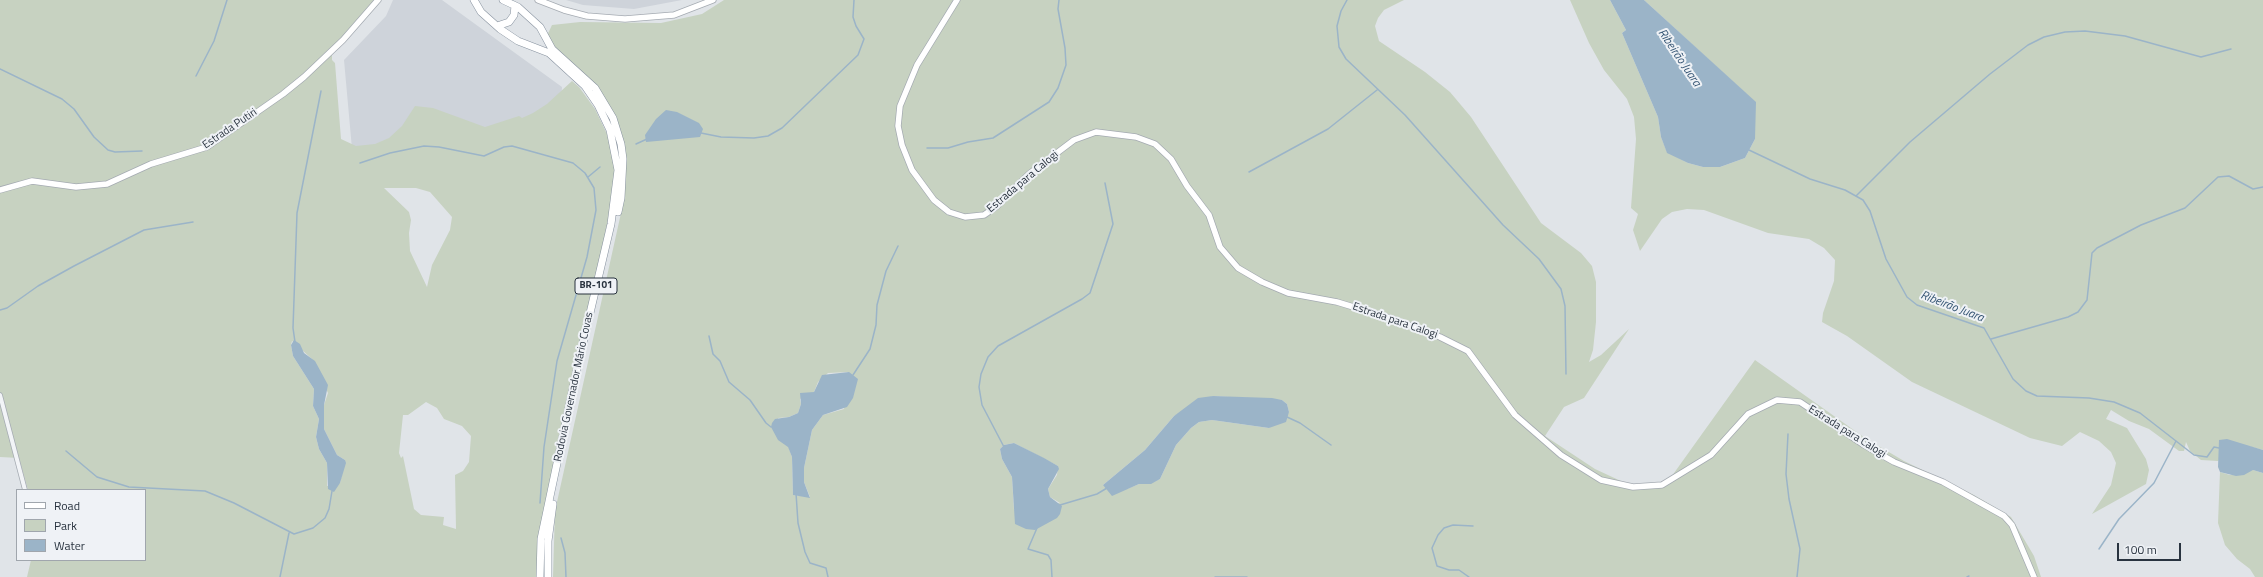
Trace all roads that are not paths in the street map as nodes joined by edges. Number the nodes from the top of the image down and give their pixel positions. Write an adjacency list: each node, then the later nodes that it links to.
1 (378, 0): 9 (street, Estrada Putiri)
2 (474, 0): 8 (highway, Rodovia Governador Mário Covas / BR-101)
3 (503, 0): 7 (highway, BR-101)
4 (538, 0): 5 (street)
5 (713, 0)
6 (956, 0): 14 (street, Estrada para Calogi)
7 (515, 6): 8 (highway); 13 (highway, Rodovia Governador Mário Covas / BR-101)
8 (497, 26): 12 (highway, Rodovia Governador Mário Covas / BR-101)
9 (0, 190)
10 (0, 395): 11 (street)
11 (25, 489)
12 (540, 577)
13 (548, 577)
14 (2034, 577)

